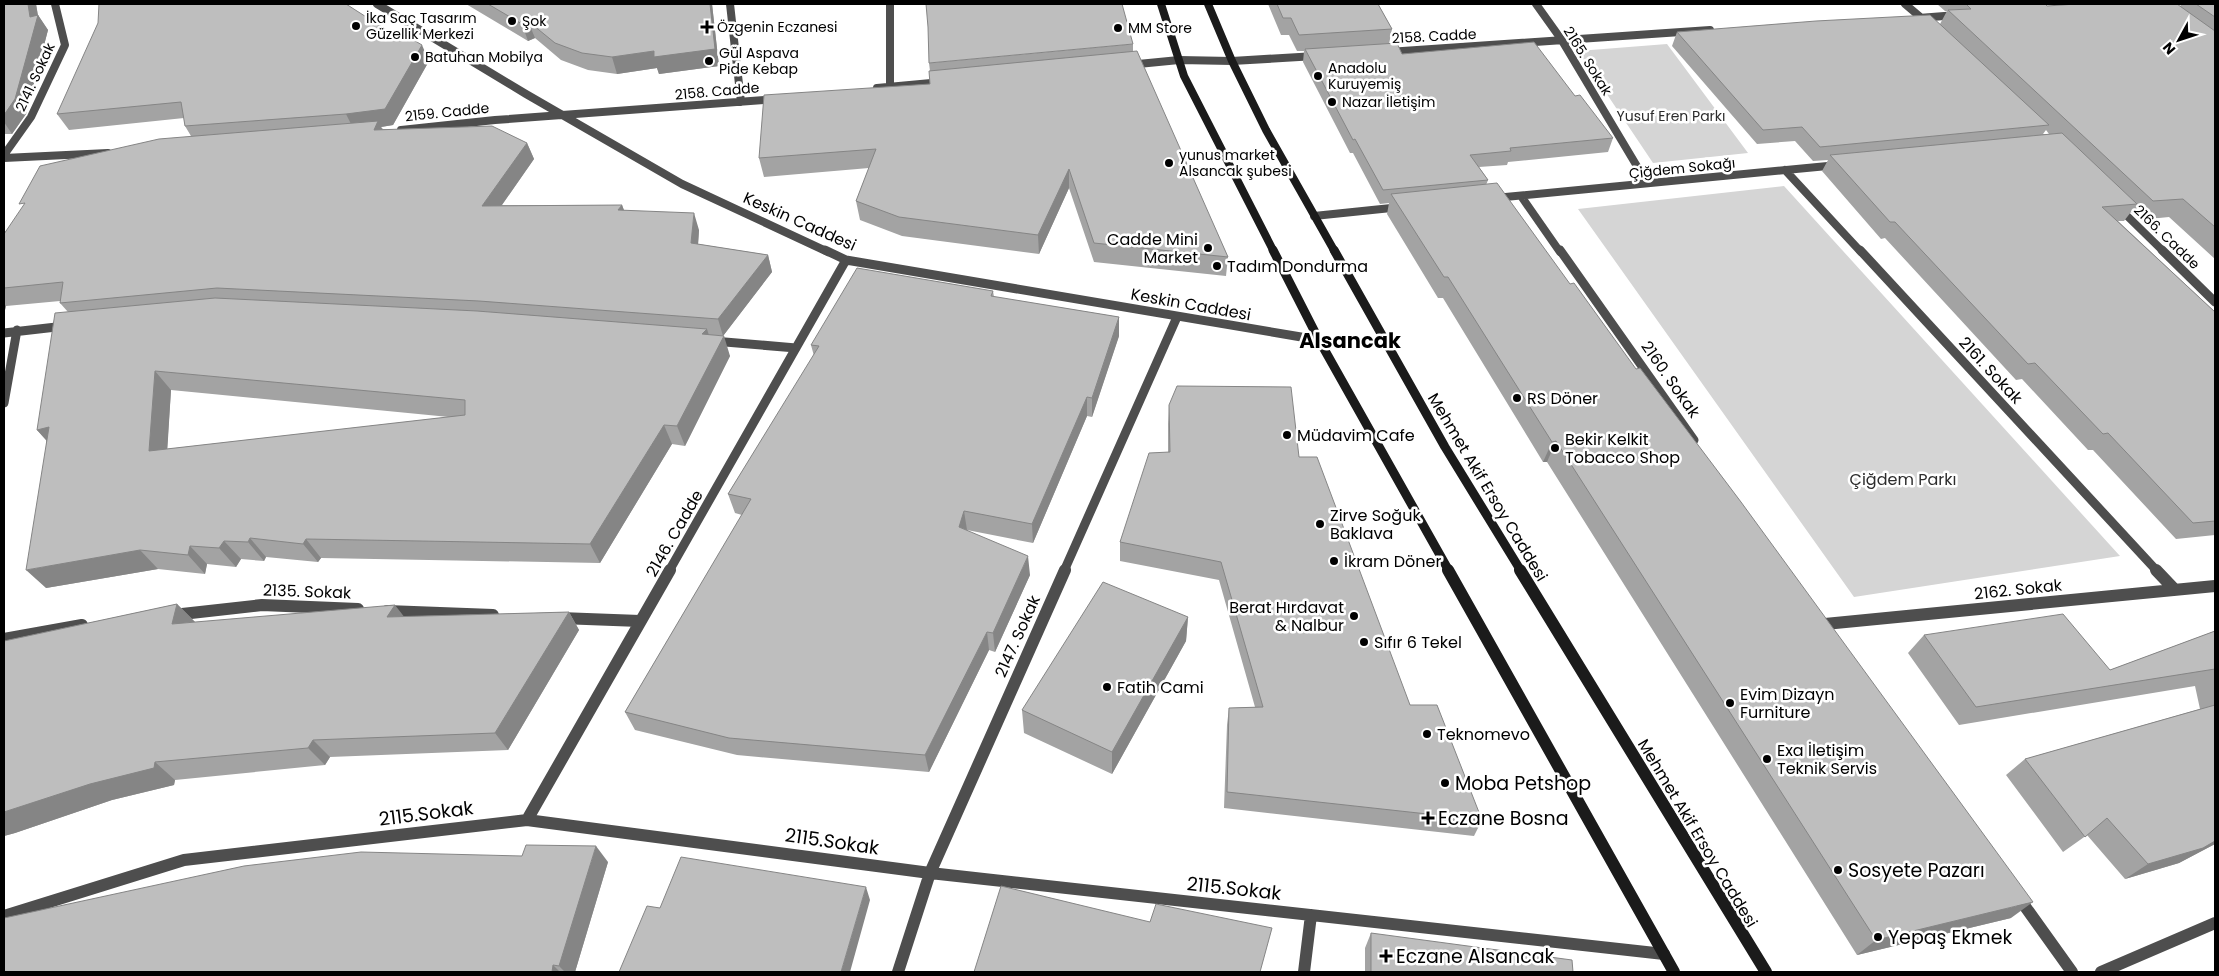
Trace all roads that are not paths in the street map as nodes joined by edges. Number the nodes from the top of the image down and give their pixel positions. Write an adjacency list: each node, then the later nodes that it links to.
1 (55, 4): 28 (street, 2141. Sokak)
2 (377, 4): 25 (street, Keskin Caddesi)
3 (730, 4): 24 (street)
4 (890, 4): 21 (street)
5 (1161, 4): 17 (street)
6 (1208, 4): 18 (street, Mehmet Akif Ersoy Caddesi)
7 (1536, 4): 14 (street, 2165. Sokak)
8 (1905, 4): 10 (street)
9 (1969, 15): 10 (street)
10 (1921, 17): 11 (street); 13 (street)
11 (1911, 18)
12 (1716, 30): 14 (street, 2158. Cadde)
13 (1935, 31)
14 (1561, 39): 15 (street, 2158. Cadde); 31 (street, 2165. Sokak)
15 (1383, 52)
16 (1324, 55): 18 (street)
17 (1179, 60): 18 (street); 19 (street); 44 (street)
18 (1232, 61): 36 (street, Mehmet Akif Ersoy Caddesi)
19 (1117, 66)
20 (949, 81): 21 (street)
21 (890, 87): 22 (street)
22 (871, 89)
23 (787, 98): 24 (street, 2158. Cadde)
24 (740, 102): 25 (street, 2158. Cadde)
25 (564, 116): 26 (street, 2159. Cadde); 37 (street, Keskin Caddesi)
26 (392, 131)
27 (113, 152): 28 (street)
28 (4, 156)
29 (1844, 164): 30 (street, Çiğdem Sokağı)
30 (1784, 170): 31 (street, Çiğdem Sokağı); 49 (street, 2161. Sokak)
31 (1647, 183): 32 (street, Çiğdem Sokağı)
32 (1521, 196): 34 (street, Çiğdem Sokağı); 47 (street, 2160. Sokak)
33 (2109, 198): 38 (street, 2166. Cadde)
34 (1483, 200)
35 (1408, 207): 36 (street)
36 (1314, 216): 67 (street, Mehmet Akif Ersoy Caddesi)
37 (846, 260): 39 (street, Keskin Caddesi); 45 (street, 2146. Cadde)
38 (2215, 302)
39 (1177, 316): 44 (street, Keskin Caddesi); 58 (street, 2147. Sokak)
40 (75, 325): 41 (street)
41 (17, 330): 42 (street); 46 (street)
42 (4, 332)
43 (700, 340): 45 (street)
44 (1319, 340): 63 (street)
45 (796, 348): 53 (street, 2146. Cadde)
46 (4, 402)
47 (1698, 446)
48 (2215, 586): 49 (street, 2162. Sokak)
49 (2175, 590): 54 (street, 2162. Sokak)
50 (501, 615): 51 (street, 2135. Sokak)
51 (166, 616)
52 (551, 617): 53 (street)
53 (640, 621): 57 (street, 2146. Cadde)
54 (1825, 624)
55 (89, 625): 56 (street)
56 (4, 639)
57 (527, 820): 58 (street, 2115.Sokak); 61 (street, 2115.Sokak)
58 (930, 873): 60 (street, 2115.Sokak); 64 (street, 2147. Sokak)
59 (2015, 891): 68 (street)
60 (1311, 915): 63 (street, 2115.Sokak); 65 (street)
61 (4, 916)
62 (2215, 923): 69 (street)
63 (1664, 954): 66 (street)
64 (898, 972)
65 (1304, 972)
66 (1674, 972)
67 (1766, 972)
68 (2072, 972)
69 (2101, 972)

